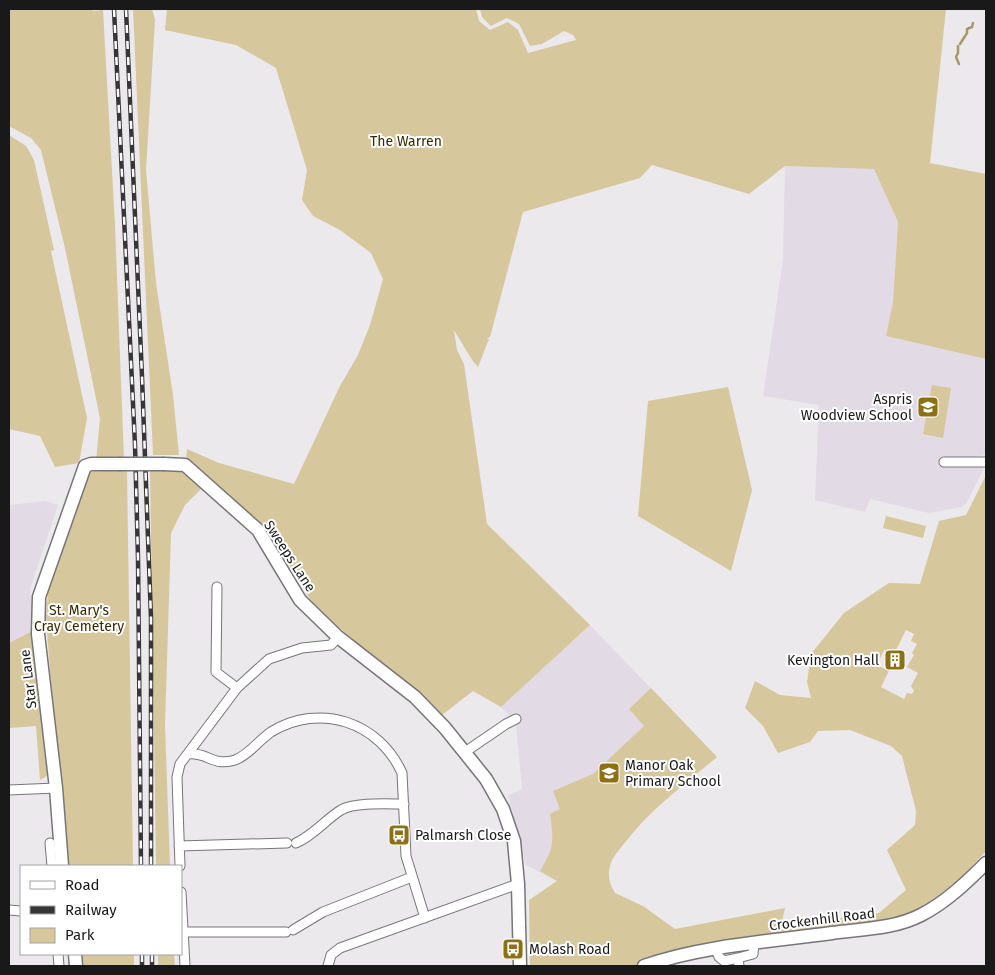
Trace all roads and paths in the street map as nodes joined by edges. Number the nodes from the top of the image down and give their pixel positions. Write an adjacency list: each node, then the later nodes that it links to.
1 (944, 462): 2 (street)
2 (986, 462)
3 (85, 466): 5 (street, Sweeps Lane, bridge); 10 (street, Star Lane)
4 (217, 587): 6 (street)
5 (338, 637): 6 (street); 8 (street, Sweeps Lane)
6 (236, 688): 9 (street)
7 (516, 719): 8 (street)
8 (465, 752): 20 (street, Sweeps Lane)
9 (188, 754): 12 (street); 14 (street)
10 (56, 788): 11 (street); 17 (street, Star Lane)
11 (9, 790)
12 (404, 804): 14 (street); 19 (street)
13 (50, 843): 16 (street)
14 (179, 846): 18 (street)
15 (986, 863): 24 (street, Crockenhill Road)
16 (52, 865)
17 (62, 865)
18 (180, 865)
19 (412, 877): 22 (street); 23 (street)
20 (518, 884): 22 (street); 29 (street, Sweeps Lane)
21 (182, 912): 23 (street)
22 (425, 918): 28 (street)
23 (183, 932): 27 (street)
24 (754, 944): 25 (street, Crockenhill Road); 26 (street)
25 (716, 949): 26 (street); 30 (street, Crockenhill Road)
26 (739, 962)
27 (185, 966)
28 (328, 966)
29 (520, 966)
30 (644, 966)

